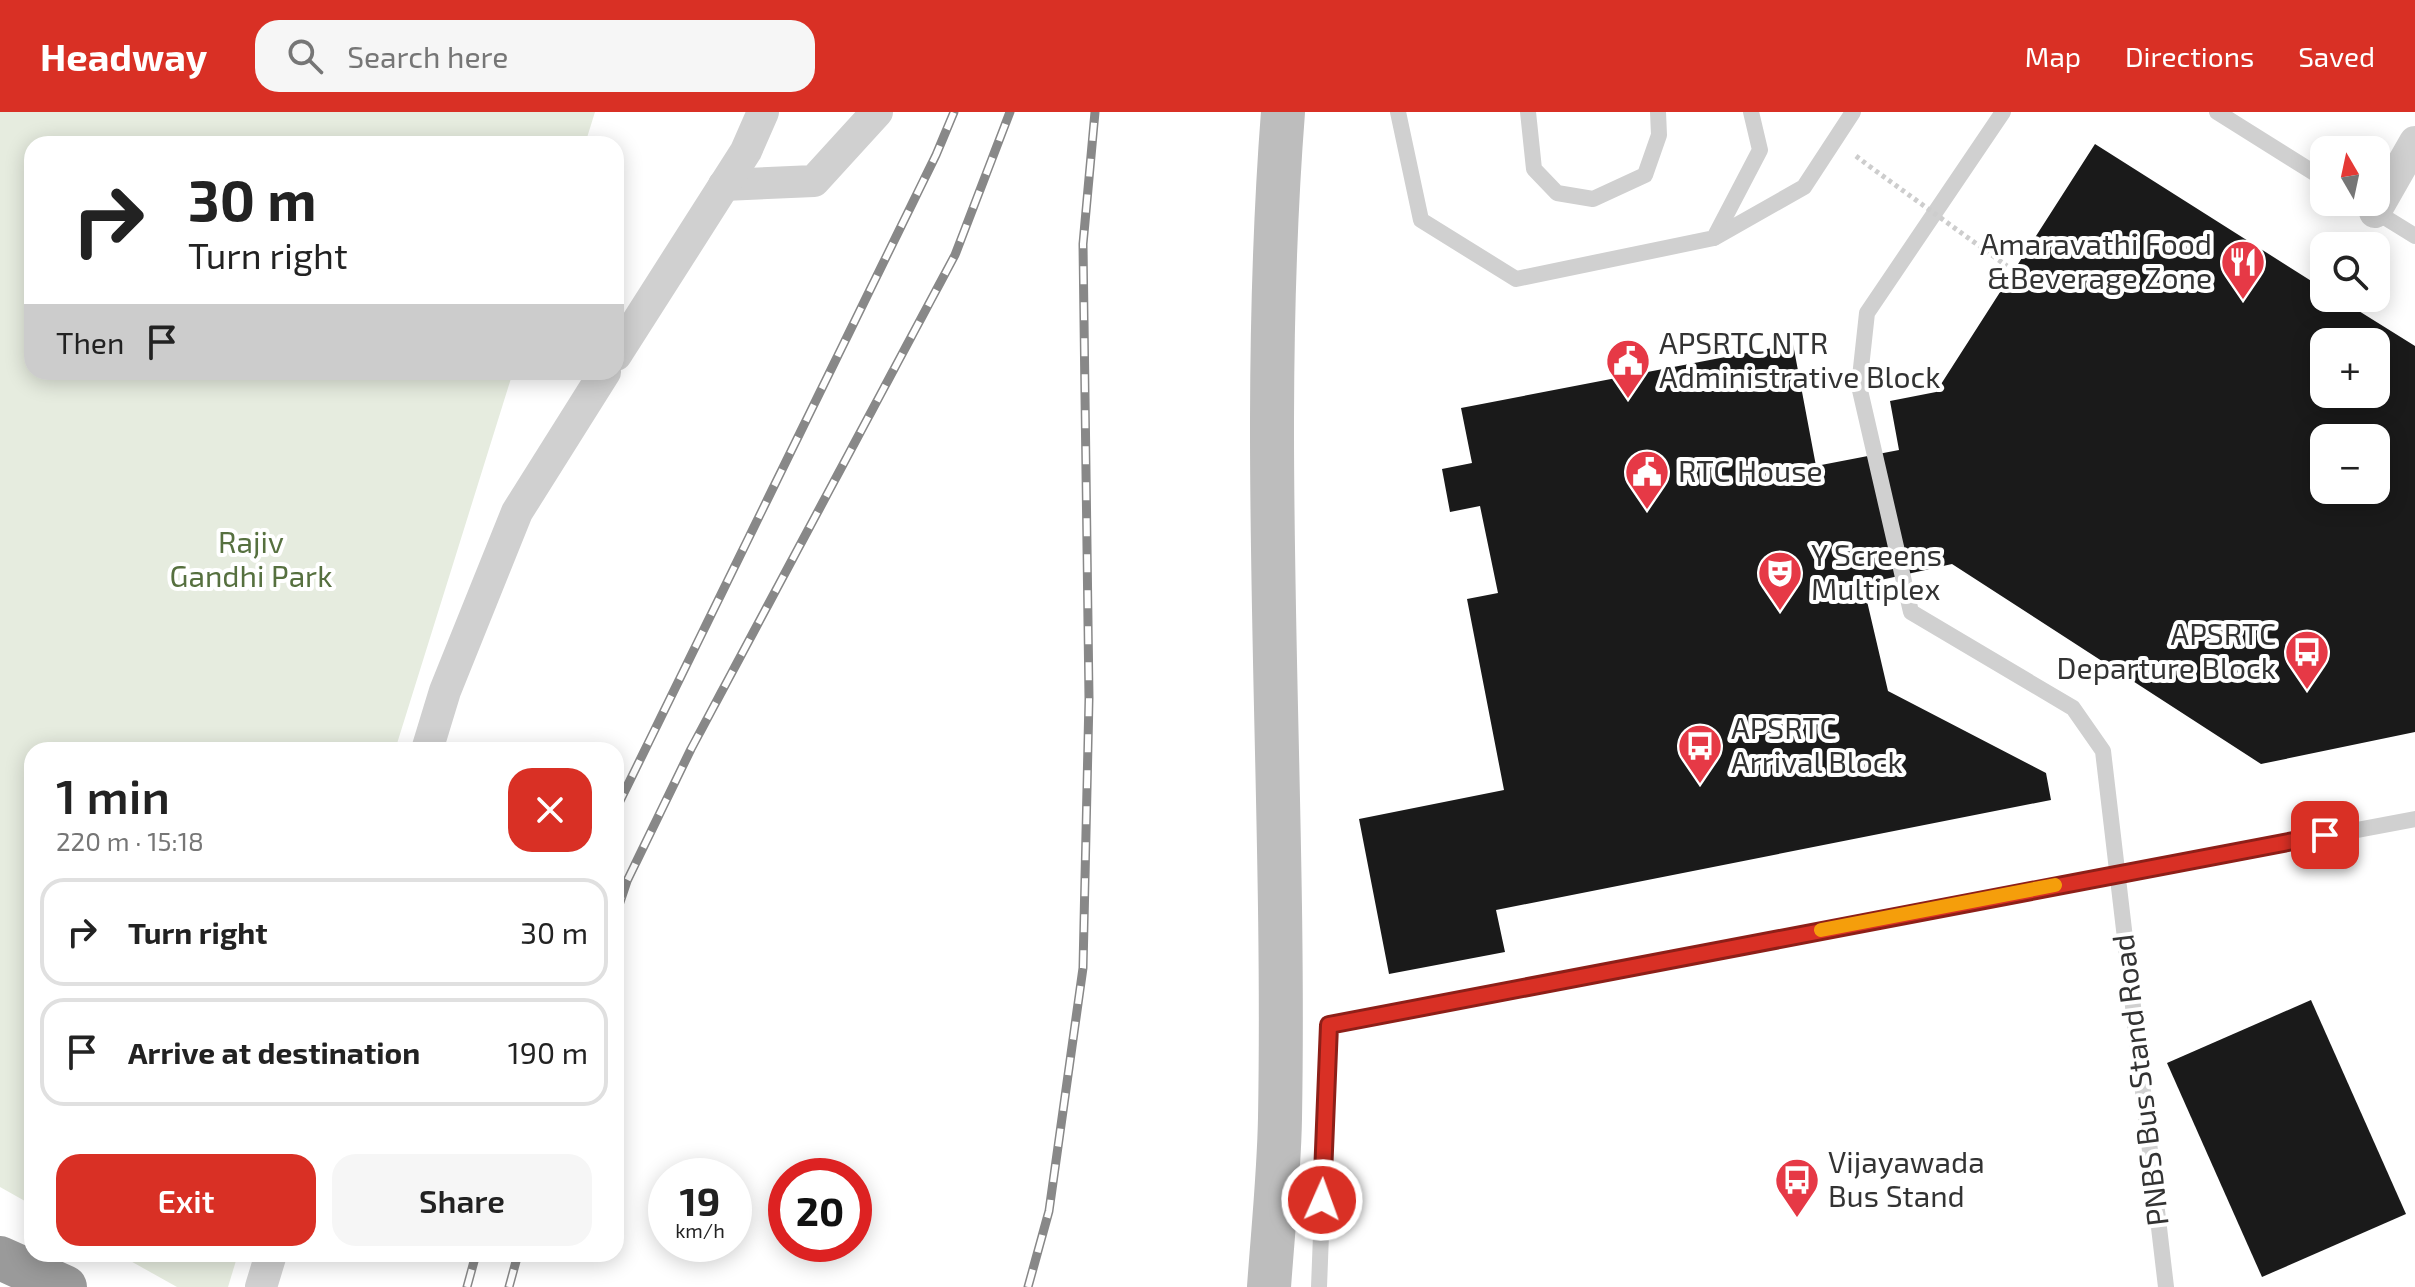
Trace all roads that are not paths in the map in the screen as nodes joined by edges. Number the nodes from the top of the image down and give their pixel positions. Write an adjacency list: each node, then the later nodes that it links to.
1 (763, 112): 14 (street)
2 (877, 112): 14 (street)
3 (1283, 112): 27 (street)
4 (1398, 112): 17 (lane)
5 (1528, 112): 6 (lane)
6 (1658, 112)
7 (1751, 112): 17 (lane)
8 (1853, 112): 17 (lane)
9 (2003, 112): 22 (lane, PNBS Bus Stand Road)
10 (2217, 112): 12 (lane)
11 (2415, 142): 13 (street)
12 (2310, 170)
13 (2390, 176)
14 (724, 185): 18 (street)
15 (2382, 216): 16 (lane)
16 (2415, 236)
17 (1714, 238)
18 (624, 342)
19 (600, 380): 20 (street)
20 (429, 742)
21 (2415, 819): 22 (lane)
22 (2115, 873): 28 (lane); 29 (lane, PNBS Bus Stand Road)
23 (0, 1258): 25 (highway)
24 (269, 1262): 26 (street)
25 (65, 1287)
26 (261, 1287)
27 (1269, 1287)
28 (1319, 1287)
29 (2166, 1287)

